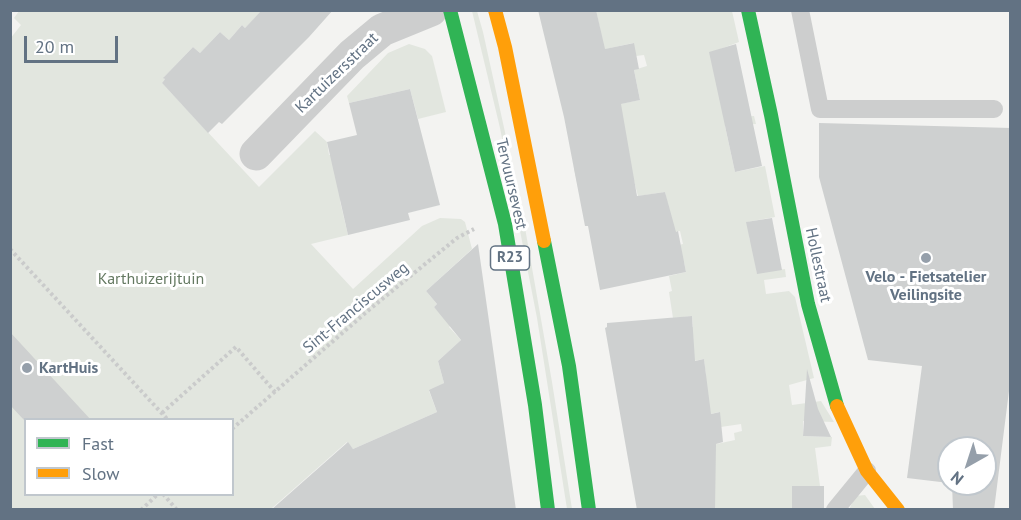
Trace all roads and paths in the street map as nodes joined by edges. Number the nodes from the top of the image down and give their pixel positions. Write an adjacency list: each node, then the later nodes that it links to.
1 (431, 10): 7 (street, Kartuizersstraat)
2 (450, 10): 8 (main road, Tervuursevest / R23)
3 (495, 10): 20 (main road, Tervuursevest / R23)
4 (748, 10): 14 (main road, Hollestraat)
5 (800, 10): 6 (lane)
6 (994, 109)
7 (256, 154)
8 (505, 224): 10 (path, Sint-Franciscusweg); 19 (main road, Tervuursevest / R23)
9 (11, 249): 11 (path)
10 (275, 392): 11 (path); 13 (path, Sint-Franciscusweg)
11 (162, 413): 12 (path)
12 (166, 418)
13 (234, 427)
14 (867, 471): 21 (lane); 22 (main road, Hollestraat)
15 (157, 496): 17 (path)
16 (164, 496): 18 (path)
17 (141, 510)
18 (177, 510)
19 (548, 510)
20 (589, 510)
21 (835, 510)
22 (898, 510)

